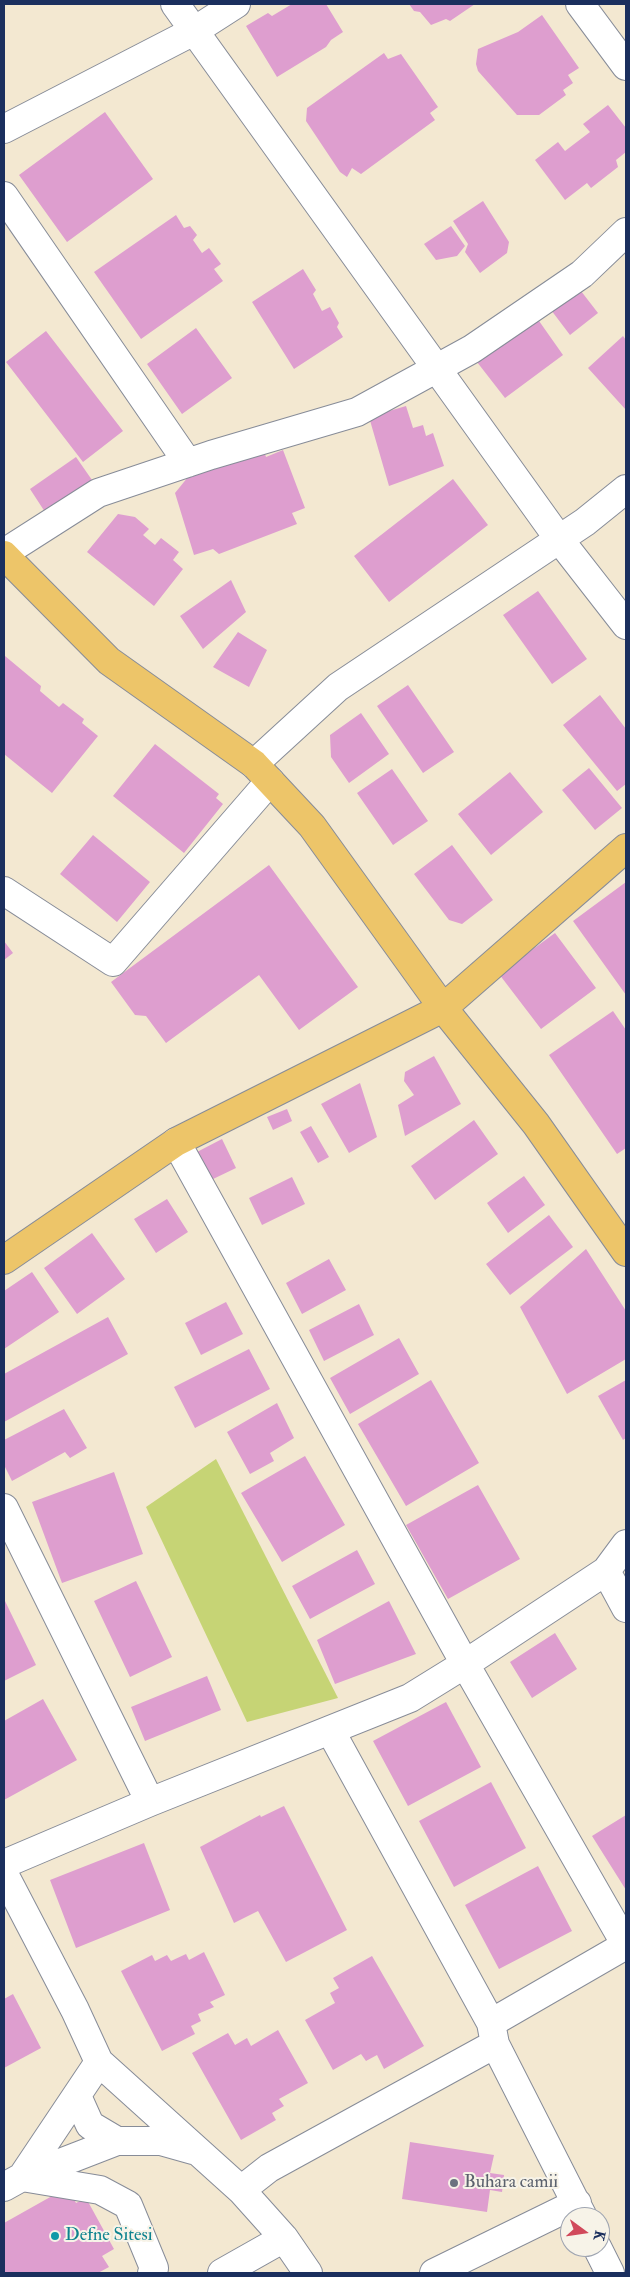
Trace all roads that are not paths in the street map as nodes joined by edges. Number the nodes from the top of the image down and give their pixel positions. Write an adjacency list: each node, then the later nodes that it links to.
1 (175, 4): 4 (street)
2 (236, 4): 4 (street)
3 (580, 4): 5 (street)
4 (194, 31): 6 (street); 9 (street)
5 (626, 66)
6 (4, 129)
7 (4, 196): 10 (street)
8 (626, 232): 9 (street)
9 (438, 368): 10 (street); 12 (street)
10 (188, 463): 13 (street)
11 (626, 489): 12 (street)
12 (559, 539): 14 (street); 15 (street)
13 (4, 554): 15 (main road)
14 (626, 625)
15 (262, 772): 17 (street); 18 (main road)
16 (626, 848): 18 (main road)
17 (4, 891)
18 (444, 1008): 19 (main road); 20 (main road)
19 (176, 1142): 21 (main road); 26 (street)
20 (626, 1252)
21 (4, 1260)
22 (4, 1508): 28 (street)
23 (626, 1544): 24 (street)
24 (606, 1571): 25 (street); 26 (street)
25 (626, 1608)
26 (466, 1664): 27 (street); 31 (street)
27 (330, 1730): 28 (street); 32 (street)
28 (150, 1802): 29 (street)
29 (4, 1864)
30 (4, 1874): 33 (street)
31 (626, 1945): 32 (street)
32 (493, 2033): 38 (street); 39 (street)
33 (99, 2062): 34 (street); 36 (street)
34 (77, 2096): 35 (street); 37 (street)
35 (117, 2141): 36 (street); 37 (street)
36 (198, 2152): 38 (street)
37 (13, 2182): 43 (street)
38 (241, 2190): 41 (street)
39 (579, 2207)
40 (560, 2219): 46 (street)
41 (284, 2238): 44 (street); 45 (street)
42 (602, 2257): 47 (street)
43 (152, 2273)
44 (222, 2273)
45 (308, 2273)
46 (434, 2273)
47 (610, 2273)

